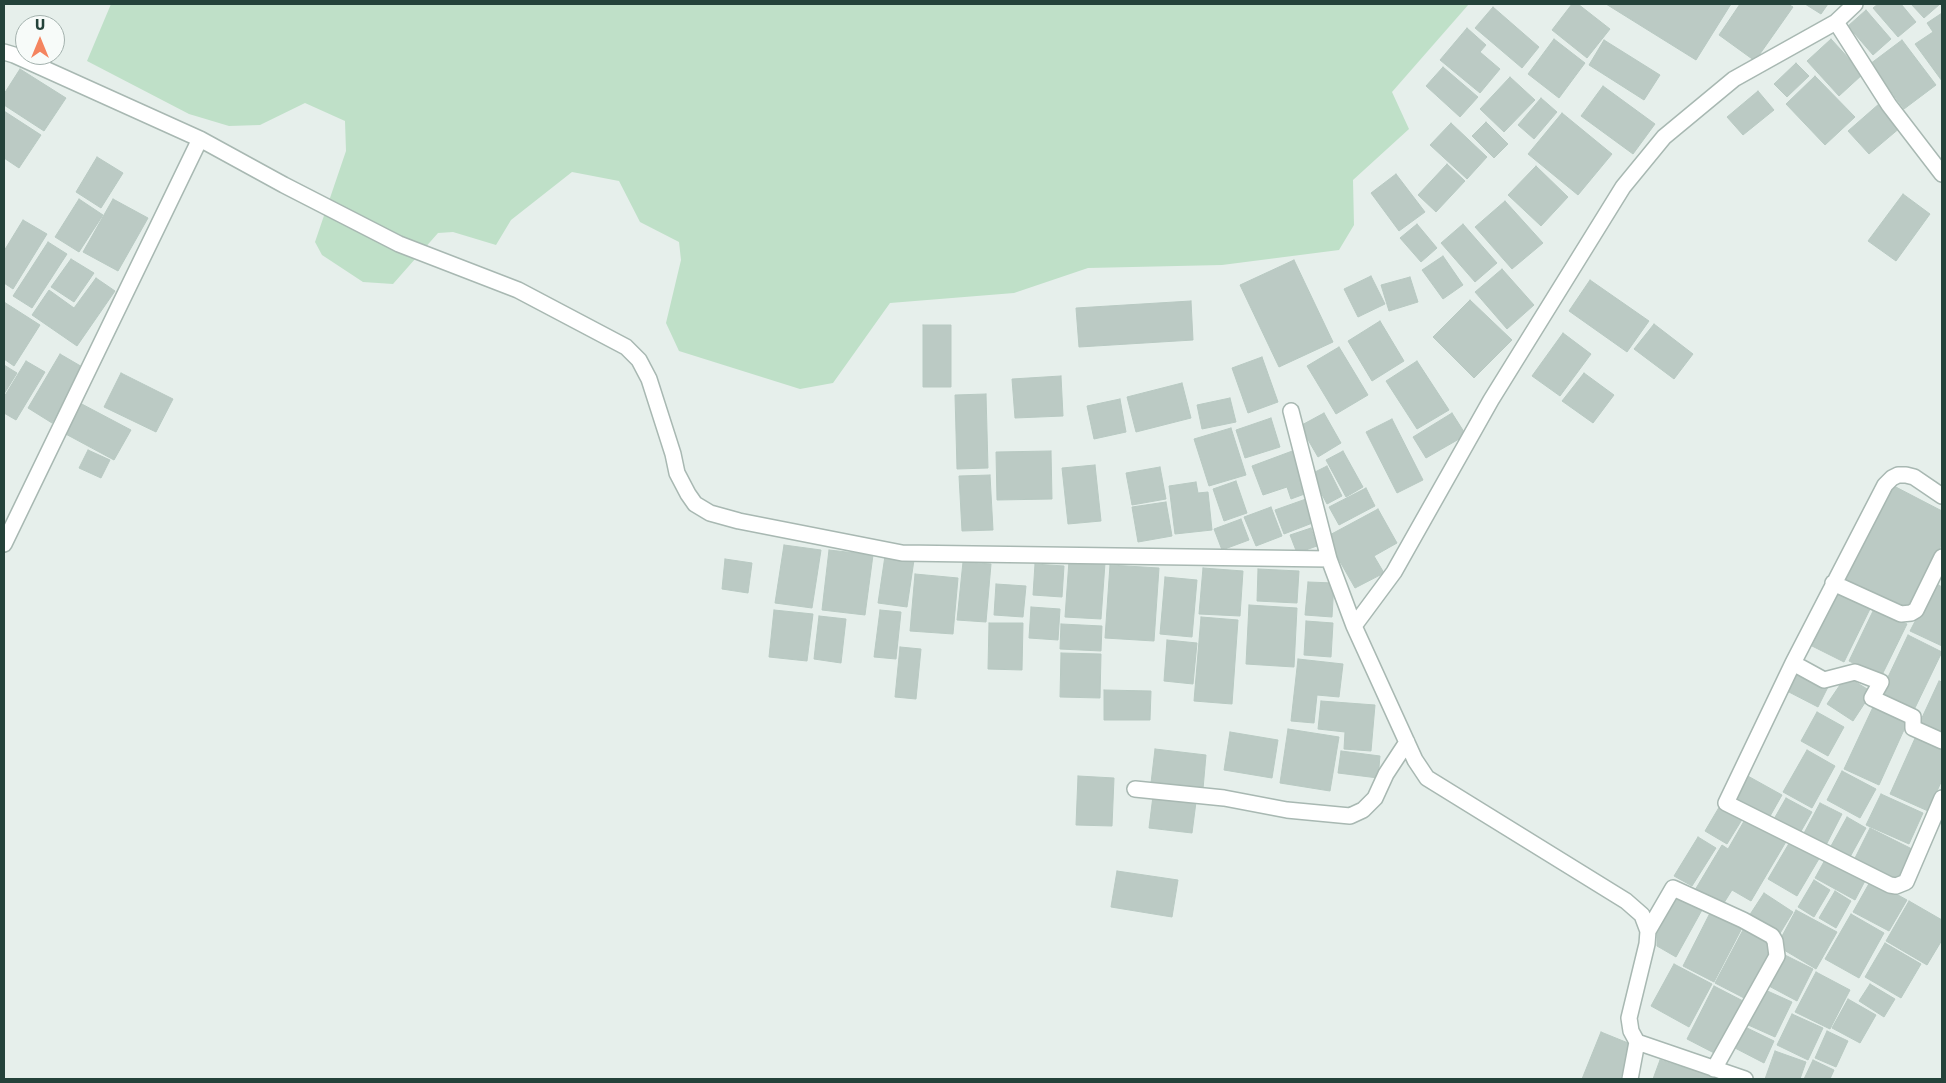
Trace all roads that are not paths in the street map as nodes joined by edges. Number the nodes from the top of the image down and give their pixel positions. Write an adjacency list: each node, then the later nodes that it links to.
1 (1855, 4): 2 (street)
2 (1836, 22): 5 (street); 12 (street)
3 (4, 52): 4 (street)
4 (200, 139): 8 (street); 10 (street)
5 (1940, 165)
6 (1291, 411): 10 (street)
7 (1942, 496): 11 (street)
8 (4, 544)
9 (1942, 557): 11 (street)
10 (1329, 559): 12 (street)
11 (1833, 584): 13 (street)
12 (1354, 626): 15 (street)
13 (1793, 663): 14 (street); 17 (street)
14 (1942, 741)
15 (1407, 742): 16 (street); 18 (street)
16 (1135, 789)
17 (1942, 798)
18 (1648, 931): 19 (street); 20 (street)
19 (1637, 1042): 20 (street); 21 (street)
20 (1714, 1069): 22 (street)
21 (1630, 1079)
22 (1745, 1079)

